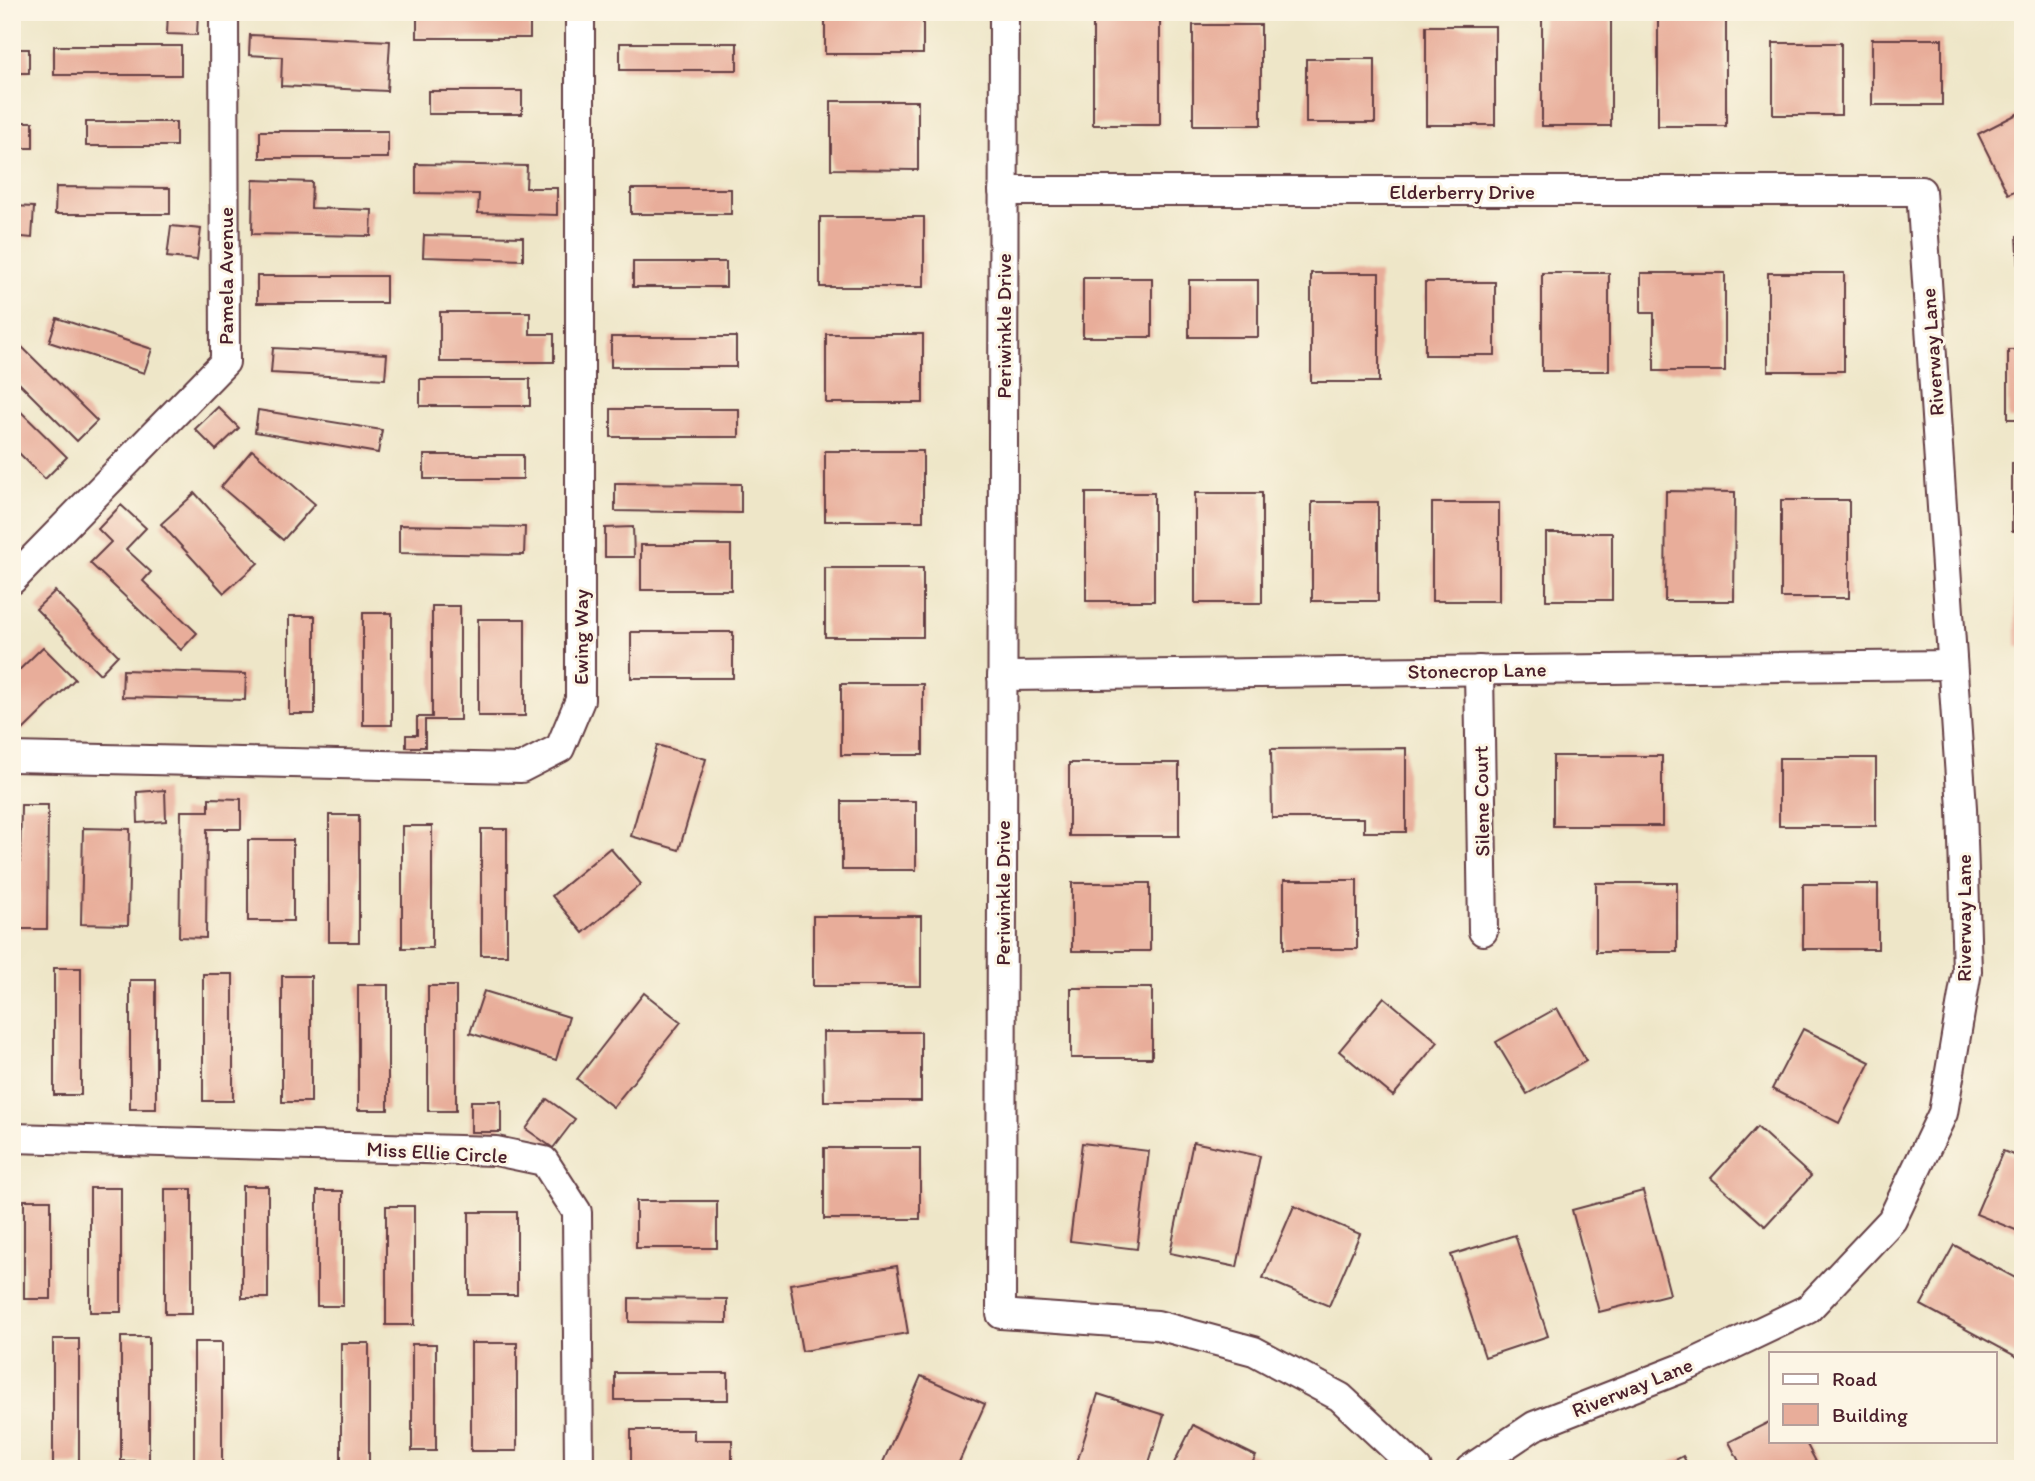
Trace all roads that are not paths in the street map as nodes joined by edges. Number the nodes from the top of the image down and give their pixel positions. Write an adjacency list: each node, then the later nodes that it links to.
1 (224, 12): 6 (street, Pamela Avenue)
2 (580, 12): 10 (street, Ewing Way)
3 (1004, 12): 4 (street, Periwinkle Drive)
4 (1003, 191): 5 (street, Elderberry Drive); 9 (street, Periwinkle Drive)
5 (1921, 191): 7 (street, Riverway Lane)
6 (12, 580)
7 (1952, 665): 8 (street, Stonecrop Lane); 15 (street, Riverway Lane)
8 (1479, 670): 9 (street, Stonecrop Lane); 11 (street, Silene Court)
9 (1002, 676): 14 (street, Periwinkle Drive)
10 (12, 757)
11 (1483, 931)
12 (12, 1138): 13 (street, Miss Ellie Circle)
13 (579, 1469)
14 (1416, 1469)
15 (1470, 1469)

